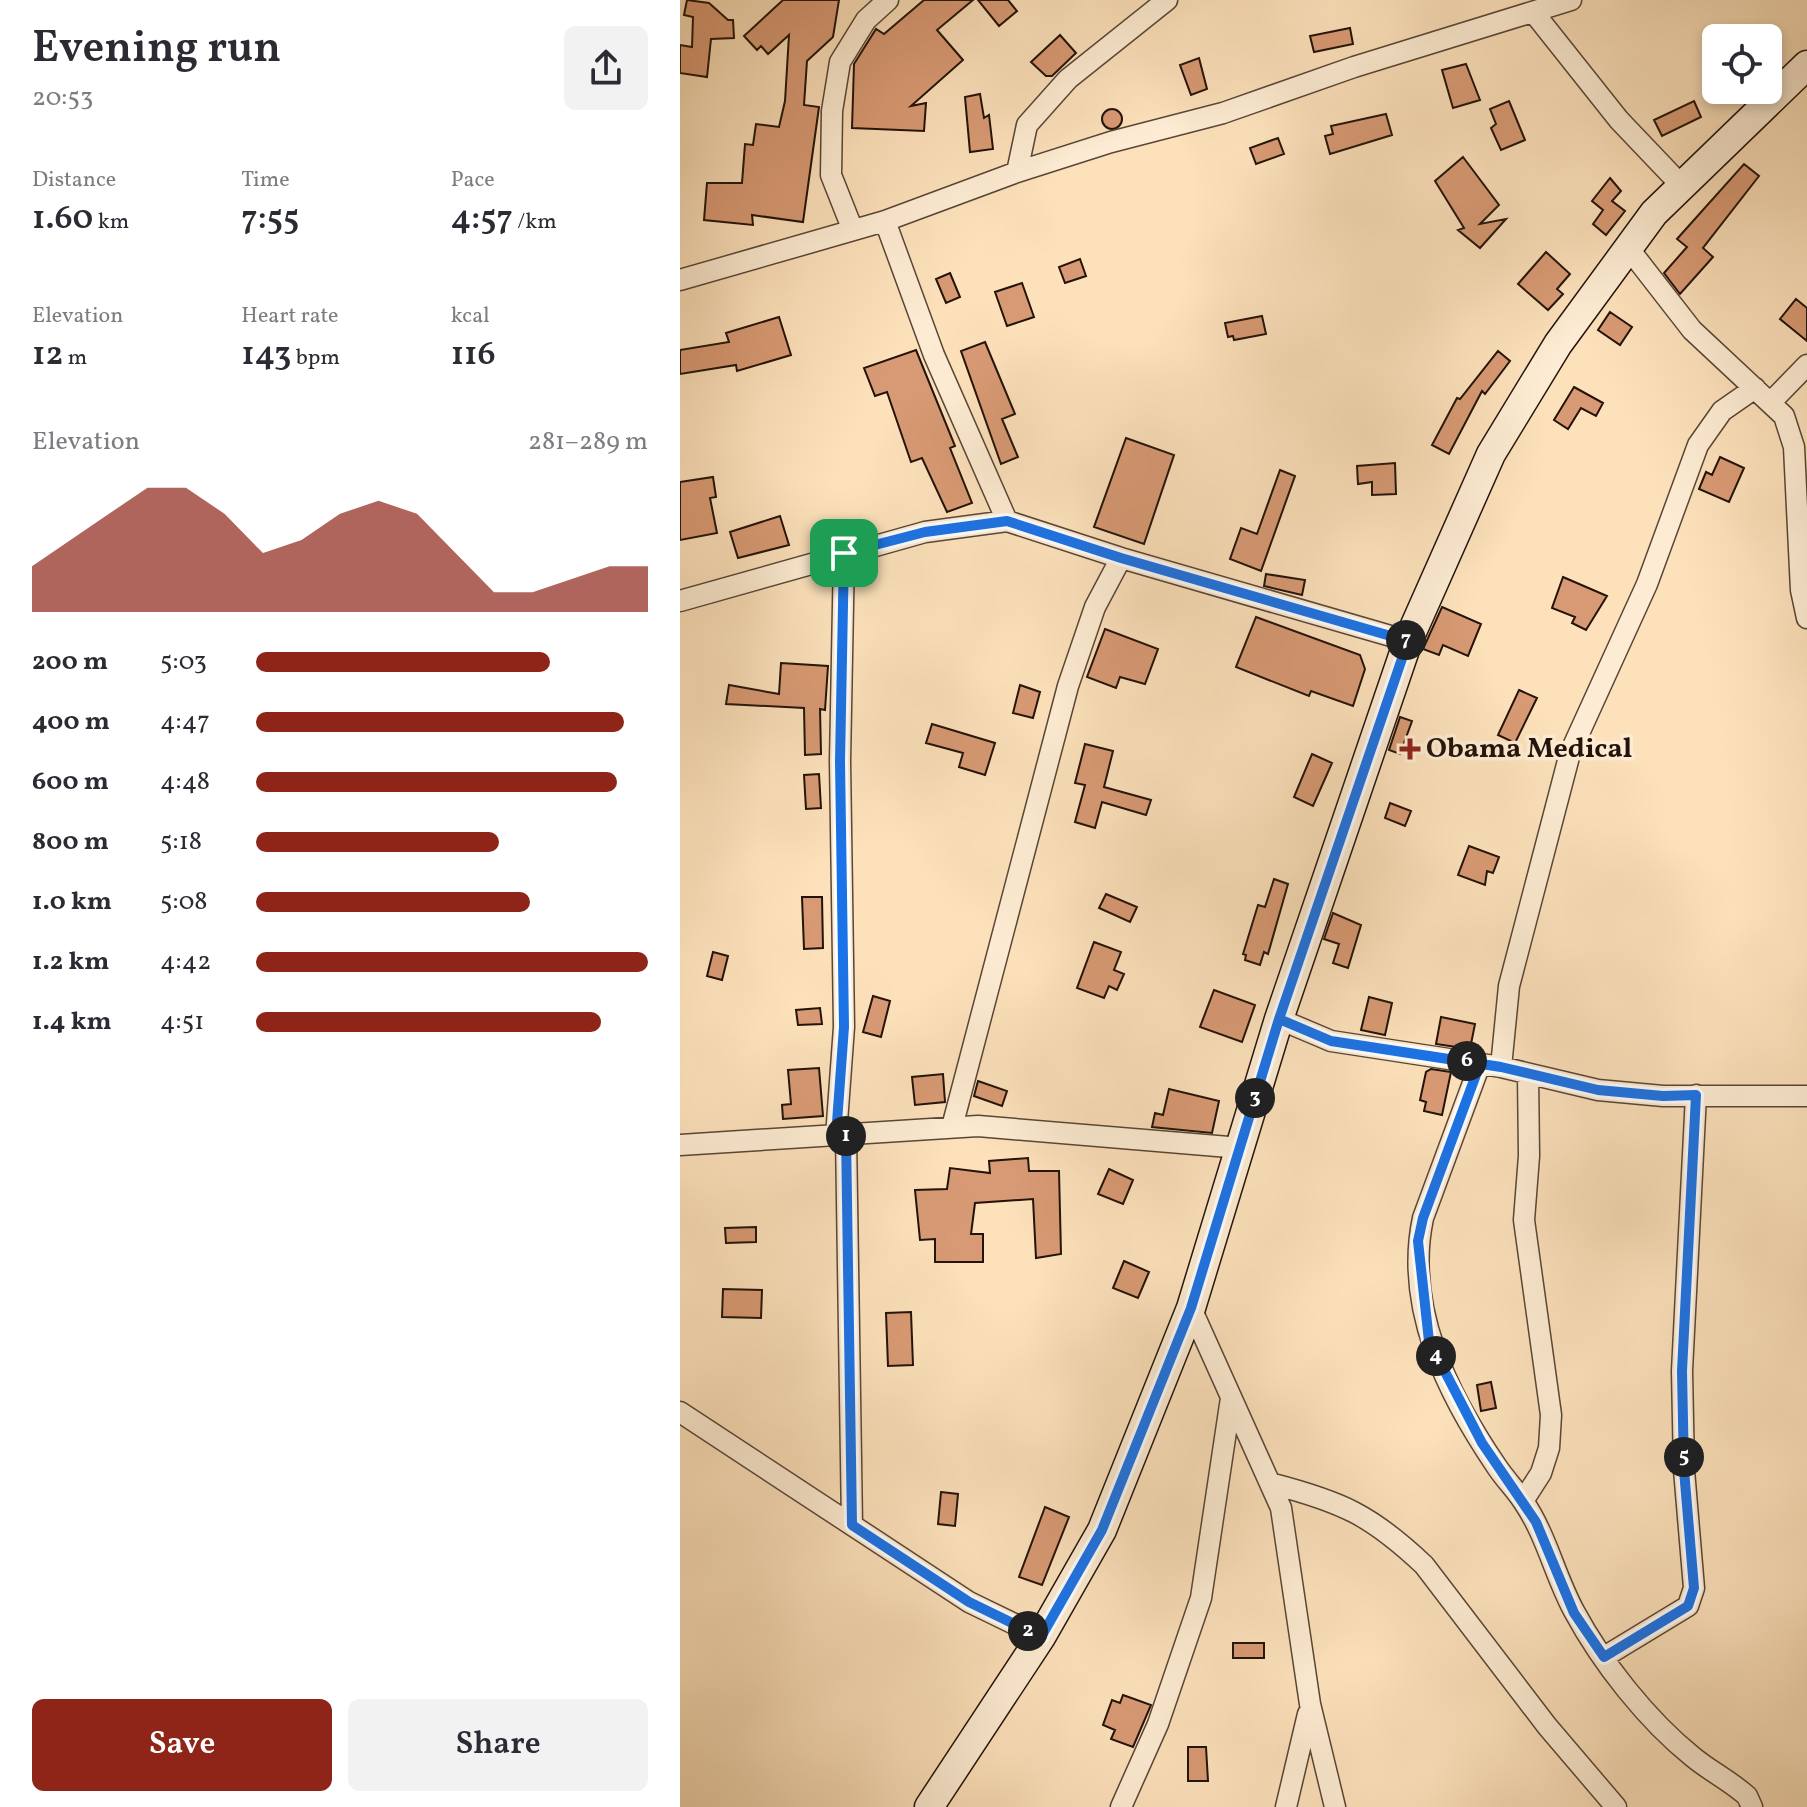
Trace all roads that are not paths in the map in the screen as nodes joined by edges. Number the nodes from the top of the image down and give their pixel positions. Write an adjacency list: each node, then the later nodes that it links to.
1 (888, 0): 9 (street)
2 (1167, 0): 6 (street)
3 (1571, 0): 4 (street)
4 (1534, 13): 6 (street); 7 (street)
5 (1807, 65): 7 (street)
6 (1017, 172): 8 (street)
7 (1680, 184): 10 (street)
8 (885, 221): 9 (street); 15 (street)
9 (852, 228): 11 (street)
10 (1629, 249): 13 (street); 20 (street)
11 (680, 280)
12 (1807, 365): 14 (street)
13 (1755, 388): 14 (street); 23 (street)
14 (1772, 401): 19 (street)
15 (1007, 521): 16 (street); 17 (street)
16 (844, 553): 18 (street); 28 (street)
17 (1121, 558): 20 (street); 27 (street)
18 (680, 601)
19 (1807, 618)
20 (1408, 641): 21 (street)
21 (1279, 1019): 22 (street); 30 (street)
22 (1480, 1064): 23 (street); 35 (street)
23 (1501, 1067): 24 (street)
24 (1528, 1074): 25 (street); 35 (street)
25 (1696, 1095): 26 (street); 38 (street)
26 (1807, 1096)
27 (952, 1127): 28 (street); 30 (street)
28 (841, 1136): 29 (street); 36 (street)
29 (680, 1145)
30 (1241, 1148): 31 (street)
31 (1191, 1308): 32 (street); 37 (street)
32 (1231, 1398): 34 (street); 41 (street)
33 (680, 1412): 36 (street)
34 (1273, 1484): 39 (street); 44 (street)
35 (1523, 1501): 38 (street)
36 (852, 1525): 37 (street)
37 (1041, 1637): 40 (street)
38 (1604, 1657): 45 (street)
39 (1310, 1704): 42 (street); 43 (street)
40 (929, 1807)
41 (1121, 1807)
42 (1286, 1807)
43 (1335, 1807)
44 (1616, 1807)
45 (1752, 1807)

